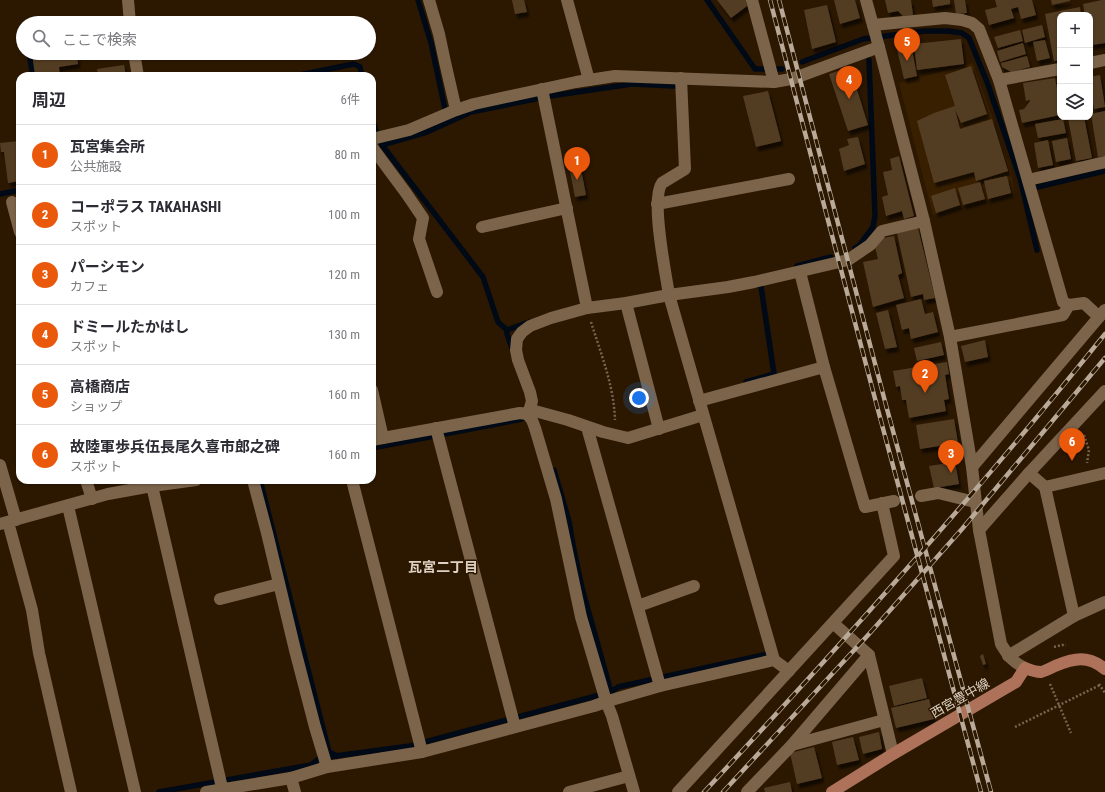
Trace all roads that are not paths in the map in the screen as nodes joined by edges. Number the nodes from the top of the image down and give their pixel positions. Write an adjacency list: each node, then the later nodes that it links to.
1 (128, 0): 6 (street)
2 (428, 0): 18 (street)
3 (567, 0): 14 (street)
4 (752, 0): 16 (street)
5 (866, 0): 7 (street)
6 (129, 16)
7 (876, 37): 15 (street); 16 (street); 28 (street)
8 (135, 60): 12 (street)
9 (1105, 60): 10 (street)
10 (1093, 62)
11 (1057, 70): 15 (street)
12 (137, 72)
13 (681, 78): 14 (street); 16 (street); 25 (street)
14 (589, 80): 17 (street)
15 (999, 80): 23 (street)
16 (774, 82)
17 (542, 89): 18 (street); 26 (street)
18 (456, 110): 19 (street)
19 (376, 138)
20 (376, 151): 31 (street)
21 (1105, 162): 23 (street)
22 (788, 179): 25 (street)
23 (1030, 185): 34 (street)
24 (11, 202): 27 (street)
25 (657, 204): 32 (street)
26 (567, 208): 29 (street); 35 (street)
27 (16, 219)
28 (924, 221): 30 (street); 37 (street)
29 (482, 227)
30 (800, 272): 32 (street); 38 (street)
31 (437, 292)
32 (669, 295): 33 (street); 40 (street)
33 (626, 303): 35 (street); 45 (street)
34 (1069, 305): 36 (street); 37 (street)
35 (587, 308): 41 (street)
36 (1102, 313): 48 (street)
37 (950, 336): 48 (street)
38 (824, 367): 40 (street); 61 (street)
39 (1105, 391): 49 (street)
40 (699, 401): 42 (street)
41 (527, 414): 43 (street); 44 (street); 79 (street)
42 (703, 414): 45 (street); 74 (street)
43 (587, 427): 45 (street); 69 (street)
44 (436, 428): 46 (street); 81 (street)
45 (659, 429)
46 (377, 439)
47 (0, 465): 63 (street)
48 (972, 467): 60 (street)
49 (1029, 473): 56 (street); 64 (street)
50 (1105, 473): 56 (street)
51 (87, 484): 58 (street)
52 (167, 484): 55 (street)
53 (254, 484): 65 (street)
54 (353, 484): 83 (street)
55 (152, 486): 58 (street); 88 (street)
56 (1046, 487): 70 (street)
57 (921, 496): 60 (street)
58 (92, 499): 62 (street)
59 (894, 501): 61 (street)
60 (975, 502): 64 (street)
61 (882, 503): 71 (street)
62 (68, 506): 63 (street); 90 (street)
63 (8, 522): 89 (street)
64 (979, 530): 73 (street)
65 (279, 584): 67 (street); 85 (street)
66 (694, 586): 69 (street)
67 (220, 599)
68 (1105, 602): 70 (street)
69 (638, 606): 78 (street)
70 (1074, 616): 73 (street)
71 (833, 623): 72 (street); 77 (street)
72 (869, 655): 80 (street); 82 (street)
73 (1008, 656): 75 (street)
74 (774, 660): 77 (street); 78 (street)
75 (1025, 668): 76 (main road); 84 (main road, 西宮豊中線)
76 (1105, 669)
77 (789, 671): 95 (street)
78 (660, 686): 79 (street)
79 (606, 702): 81 (street); 86 (street)
80 (884, 720): 82 (street); 84 (street)
81 (515, 727): 83 (street)
82 (792, 745): 96 (street)
83 (422, 752): 85 (street)
84 (893, 754): 97 (main road, 西宮豊中線)
85 (327, 767): 87 (street)
86 (629, 776): 93 (street); 94 (street)
87 (291, 778): 88 (street); 92 (street)
88 (223, 791): 91 (street)
89 (71, 792)
90 (135, 792)
91 (206, 792)
92 (295, 792)
93 (569, 792)
94 (634, 792)
95 (678, 792)
96 (747, 792)
97 (832, 792)

